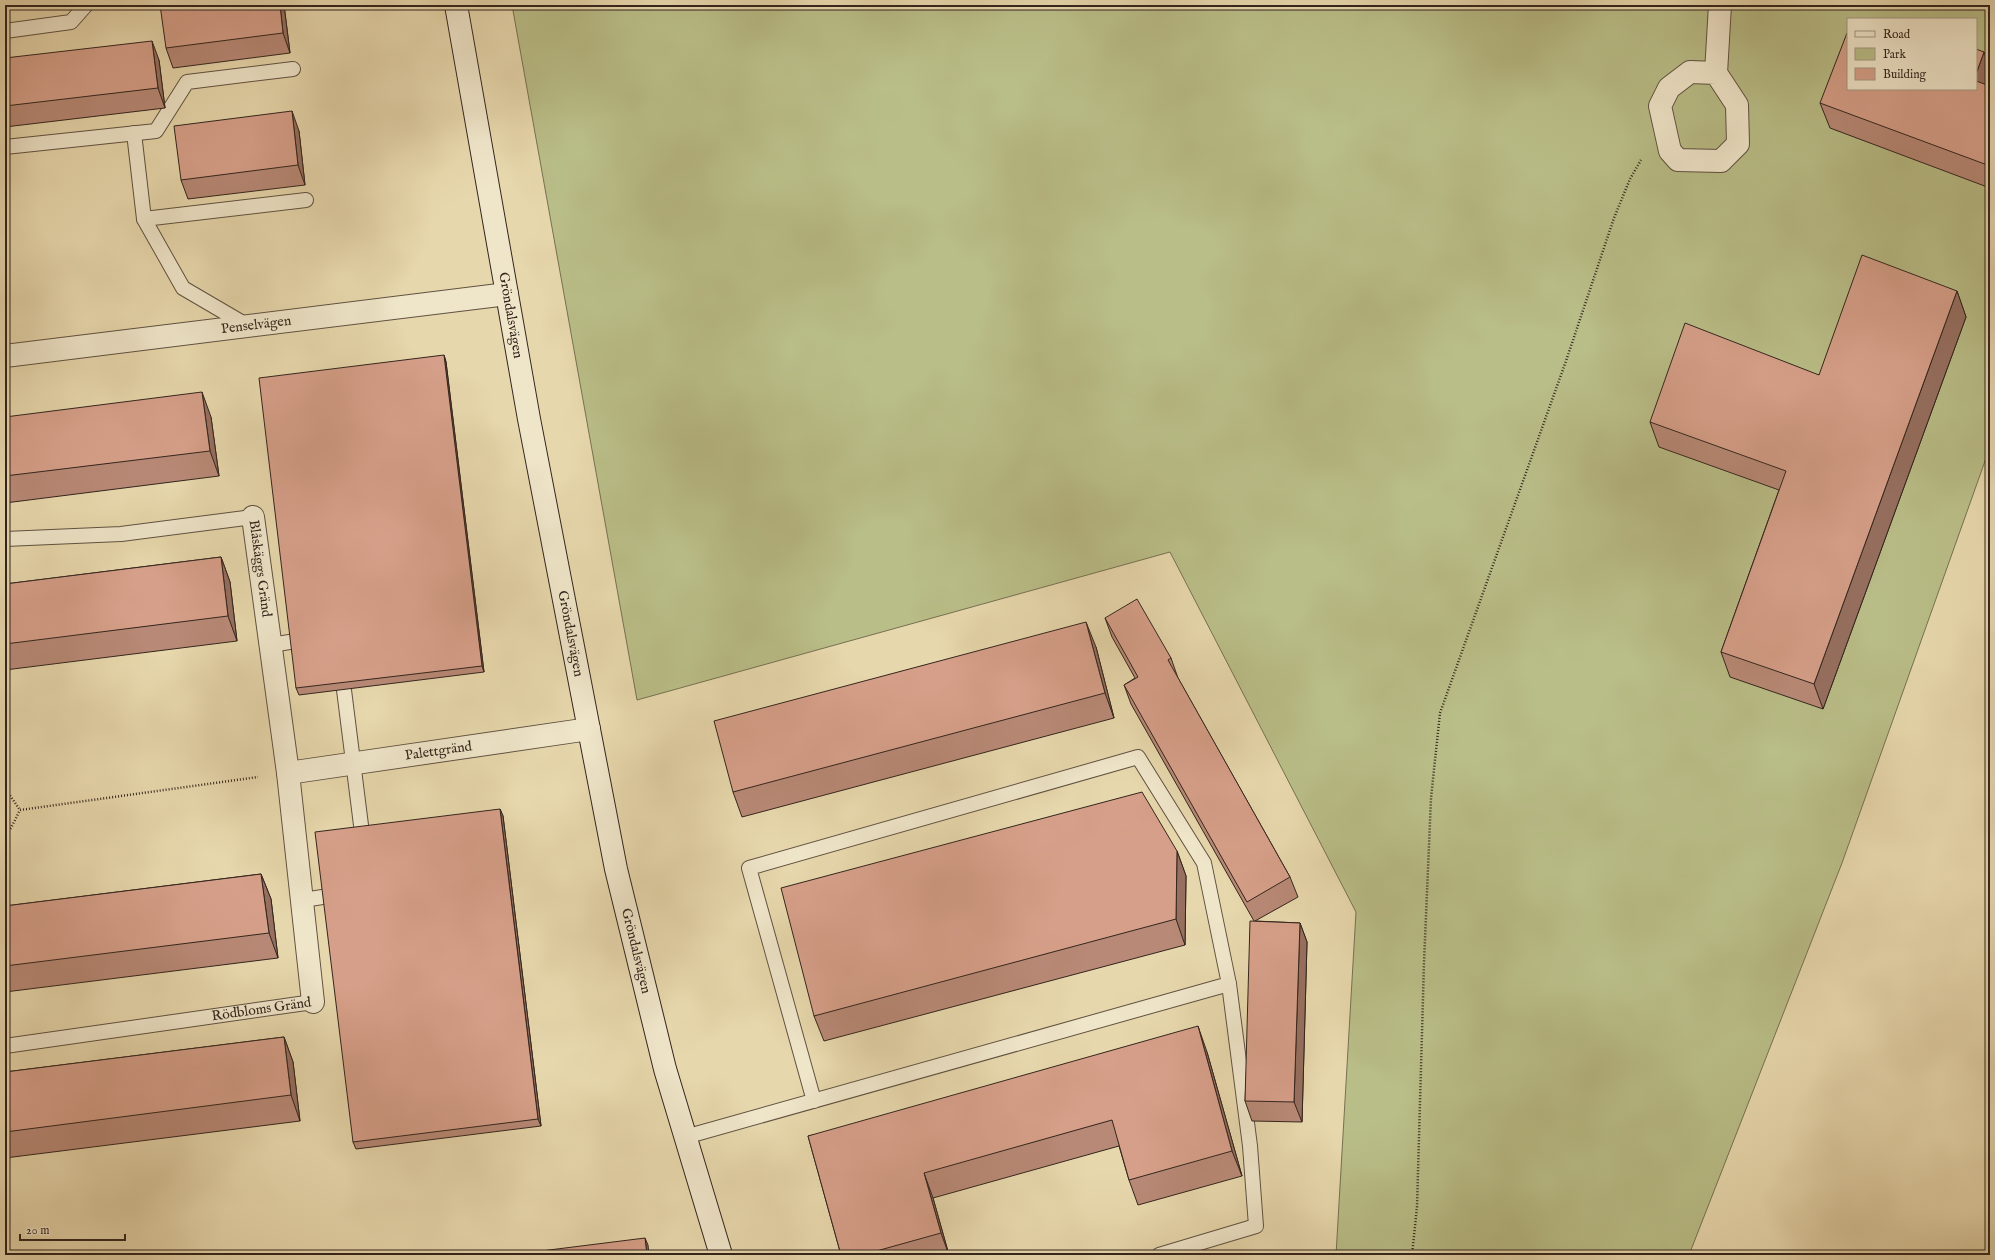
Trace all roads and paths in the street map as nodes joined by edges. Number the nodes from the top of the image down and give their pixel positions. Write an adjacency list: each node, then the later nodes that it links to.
1 (86, 5): 4 (lane)
2 (456, 5): 12 (street, Gröndalsvägen)
3 (1720, 5): 6 (street)
4 (5, 31)
5 (293, 69): 7 (lane)
6 (1716, 73)
7 (134, 133): 8 (lane); 11 (lane)
8 (5, 147)
9 (1630, 179): 36 (path)
10 (306, 200): 11 (lane)
11 (144, 219): 13 (lane)
12 (507, 294): 13 (street, Penselvägen); 20 (street, Gröndalsvägen)
13 (248, 326): 14 (street, Penselvägen)
14 (5, 356)
15 (253, 517): 16 (lane, Blåskäggs Gränd); 18 (street, Blåskäggs Gränd)
16 (5, 539)
17 (323, 637): 18 (lane)
18 (271, 645): 22 (street, Blåskäggs Gränd)
19 (344, 690): 21 (lane)
20 (589, 729): 21 (street, Palettgränd); 33 (street, Gröndalsvägen)
21 (353, 763): 22 (street, Palettgränd); 25 (lane)
22 (288, 773): 24 (path); 28 (street, Rödbloms Gränd)
23 (5, 788): 24 (path)
24 (20, 810): 26 (path)
25 (362, 833)
26 (5, 836)
27 (353, 892): 28 (lane)
28 (303, 900): 30 (street, Rödbloms Gränd)
29 (1229, 984): 32 (lane); 32 (lane); 35 (lane)
30 (313, 1002): 31 (lane, Rödbloms Gränd)
31 (5, 1046)
32 (814, 1101): 33 (lane)
33 (685, 1137): 34 (street, Gröndalsvägen)
34 (721, 1255)
35 (1159, 1255)
36 (1412, 1255)

